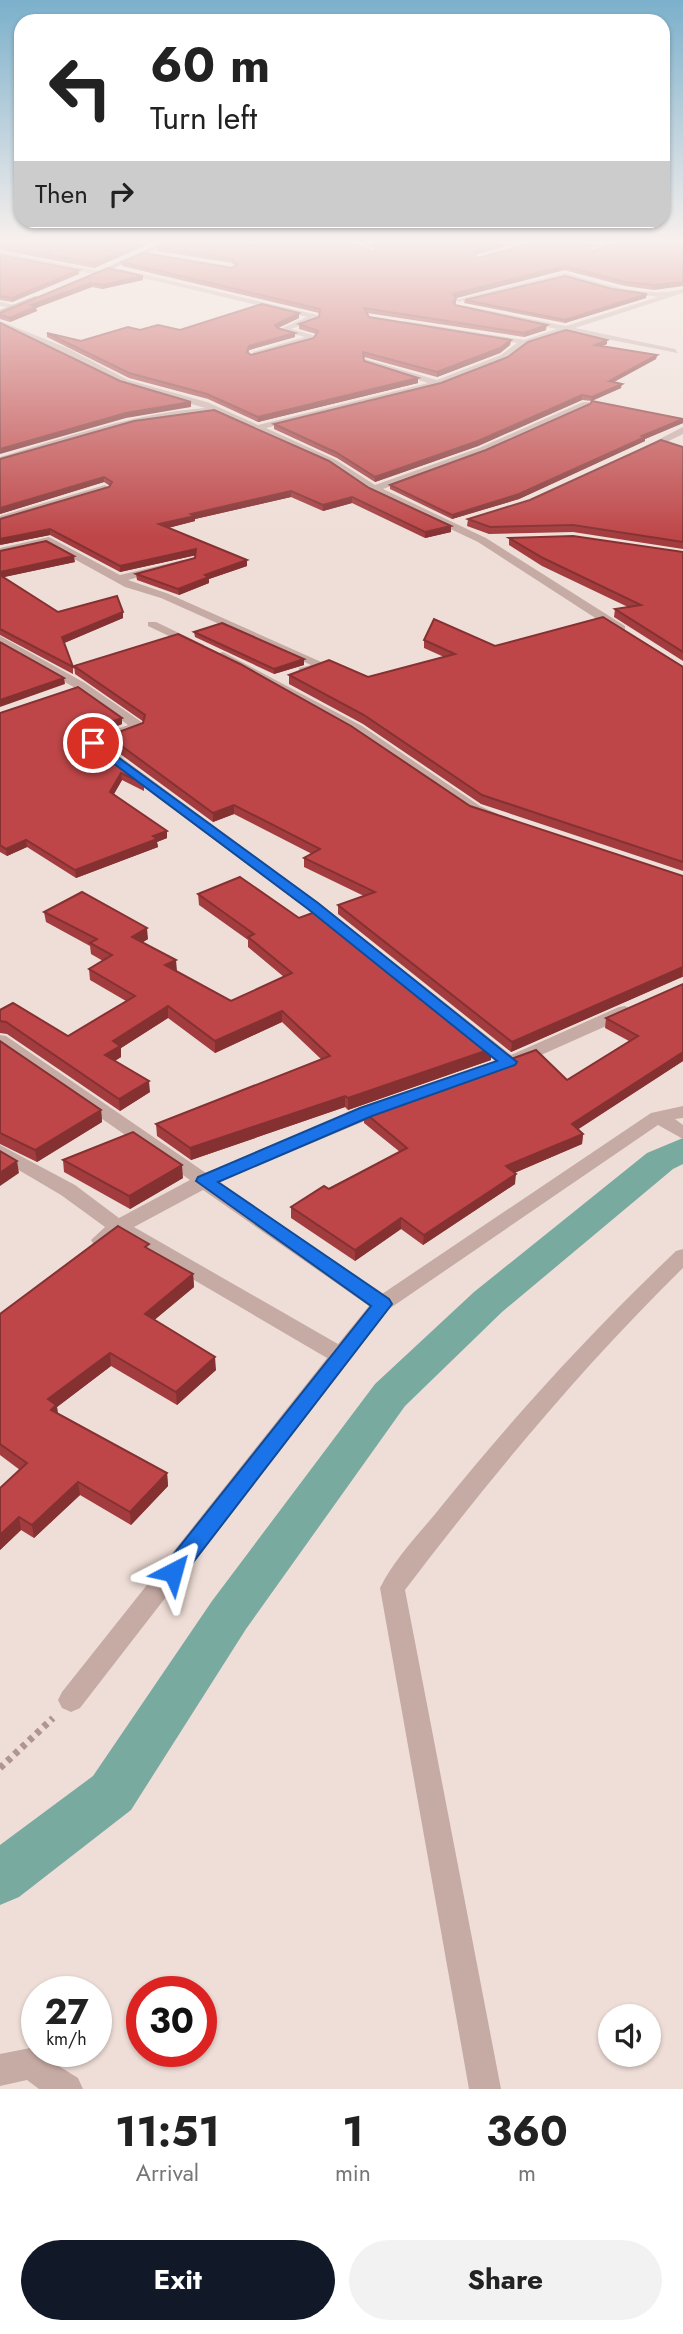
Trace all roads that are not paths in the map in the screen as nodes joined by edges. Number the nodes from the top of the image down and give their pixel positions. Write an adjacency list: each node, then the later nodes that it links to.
1 (44, 341): 11 (street)
2 (297, 341): 7 (street)
3 (521, 341): 5 (street)
4 (634, 341): 6 (street)
5 (524, 342): 9 (street)
6 (676, 351)
7 (253, 355)
8 (368, 361): 9 (street)
9 (437, 383): 12 (street)
10 (586, 404): 17 (street)
11 (219, 410): 12 (street); 15 (street)
12 (257, 428): 17 (street)
13 (683, 430): 14 (street)
14 (635, 453)
15 (0, 460)
16 (105, 488): 18 (street)
17 (374, 489): 20 (street)
18 (0, 519)
19 (466, 521): 20 (street)
20 (455, 524): 21 (street)
21 (482, 540): 22 (street); 27 (street)
22 (505, 540)
23 (0, 551): 25 (street)
24 (191, 559): 25 (street)
25 (118, 579): 29 (street)
26 (152, 624): 29 (street)
27 (630, 635)
28 (4, 646): 30 (street)
29 (273, 682): 32 (street)
30 (81, 686): 31 (street); 35 (street)
31 (58, 694)
32 (501, 818)
33 (645, 1002): 35 (street)
34 (0, 1040): 42 (street)
35 (509, 1062): 36 (street)
36 (483, 1071)
37 (405, 1098): 42 (street)
38 (683, 1112): 39 (street)
39 (658, 1117): 40 (street); 46 (street)
40 (683, 1133)
41 (0, 1151): 43 (street)
42 (204, 1181): 43 (street); 46 (street)
43 (118, 1227): 44 (street); 47 (street)
44 (86, 1251)
45 (683, 1256): 51 (street)
46 (382, 1304): 47 (street)
47 (343, 1357): 48 (street)
48 (71, 1700)
49 (0, 2070): 50 (street)
50 (67, 2089)
51 (485, 2089)

